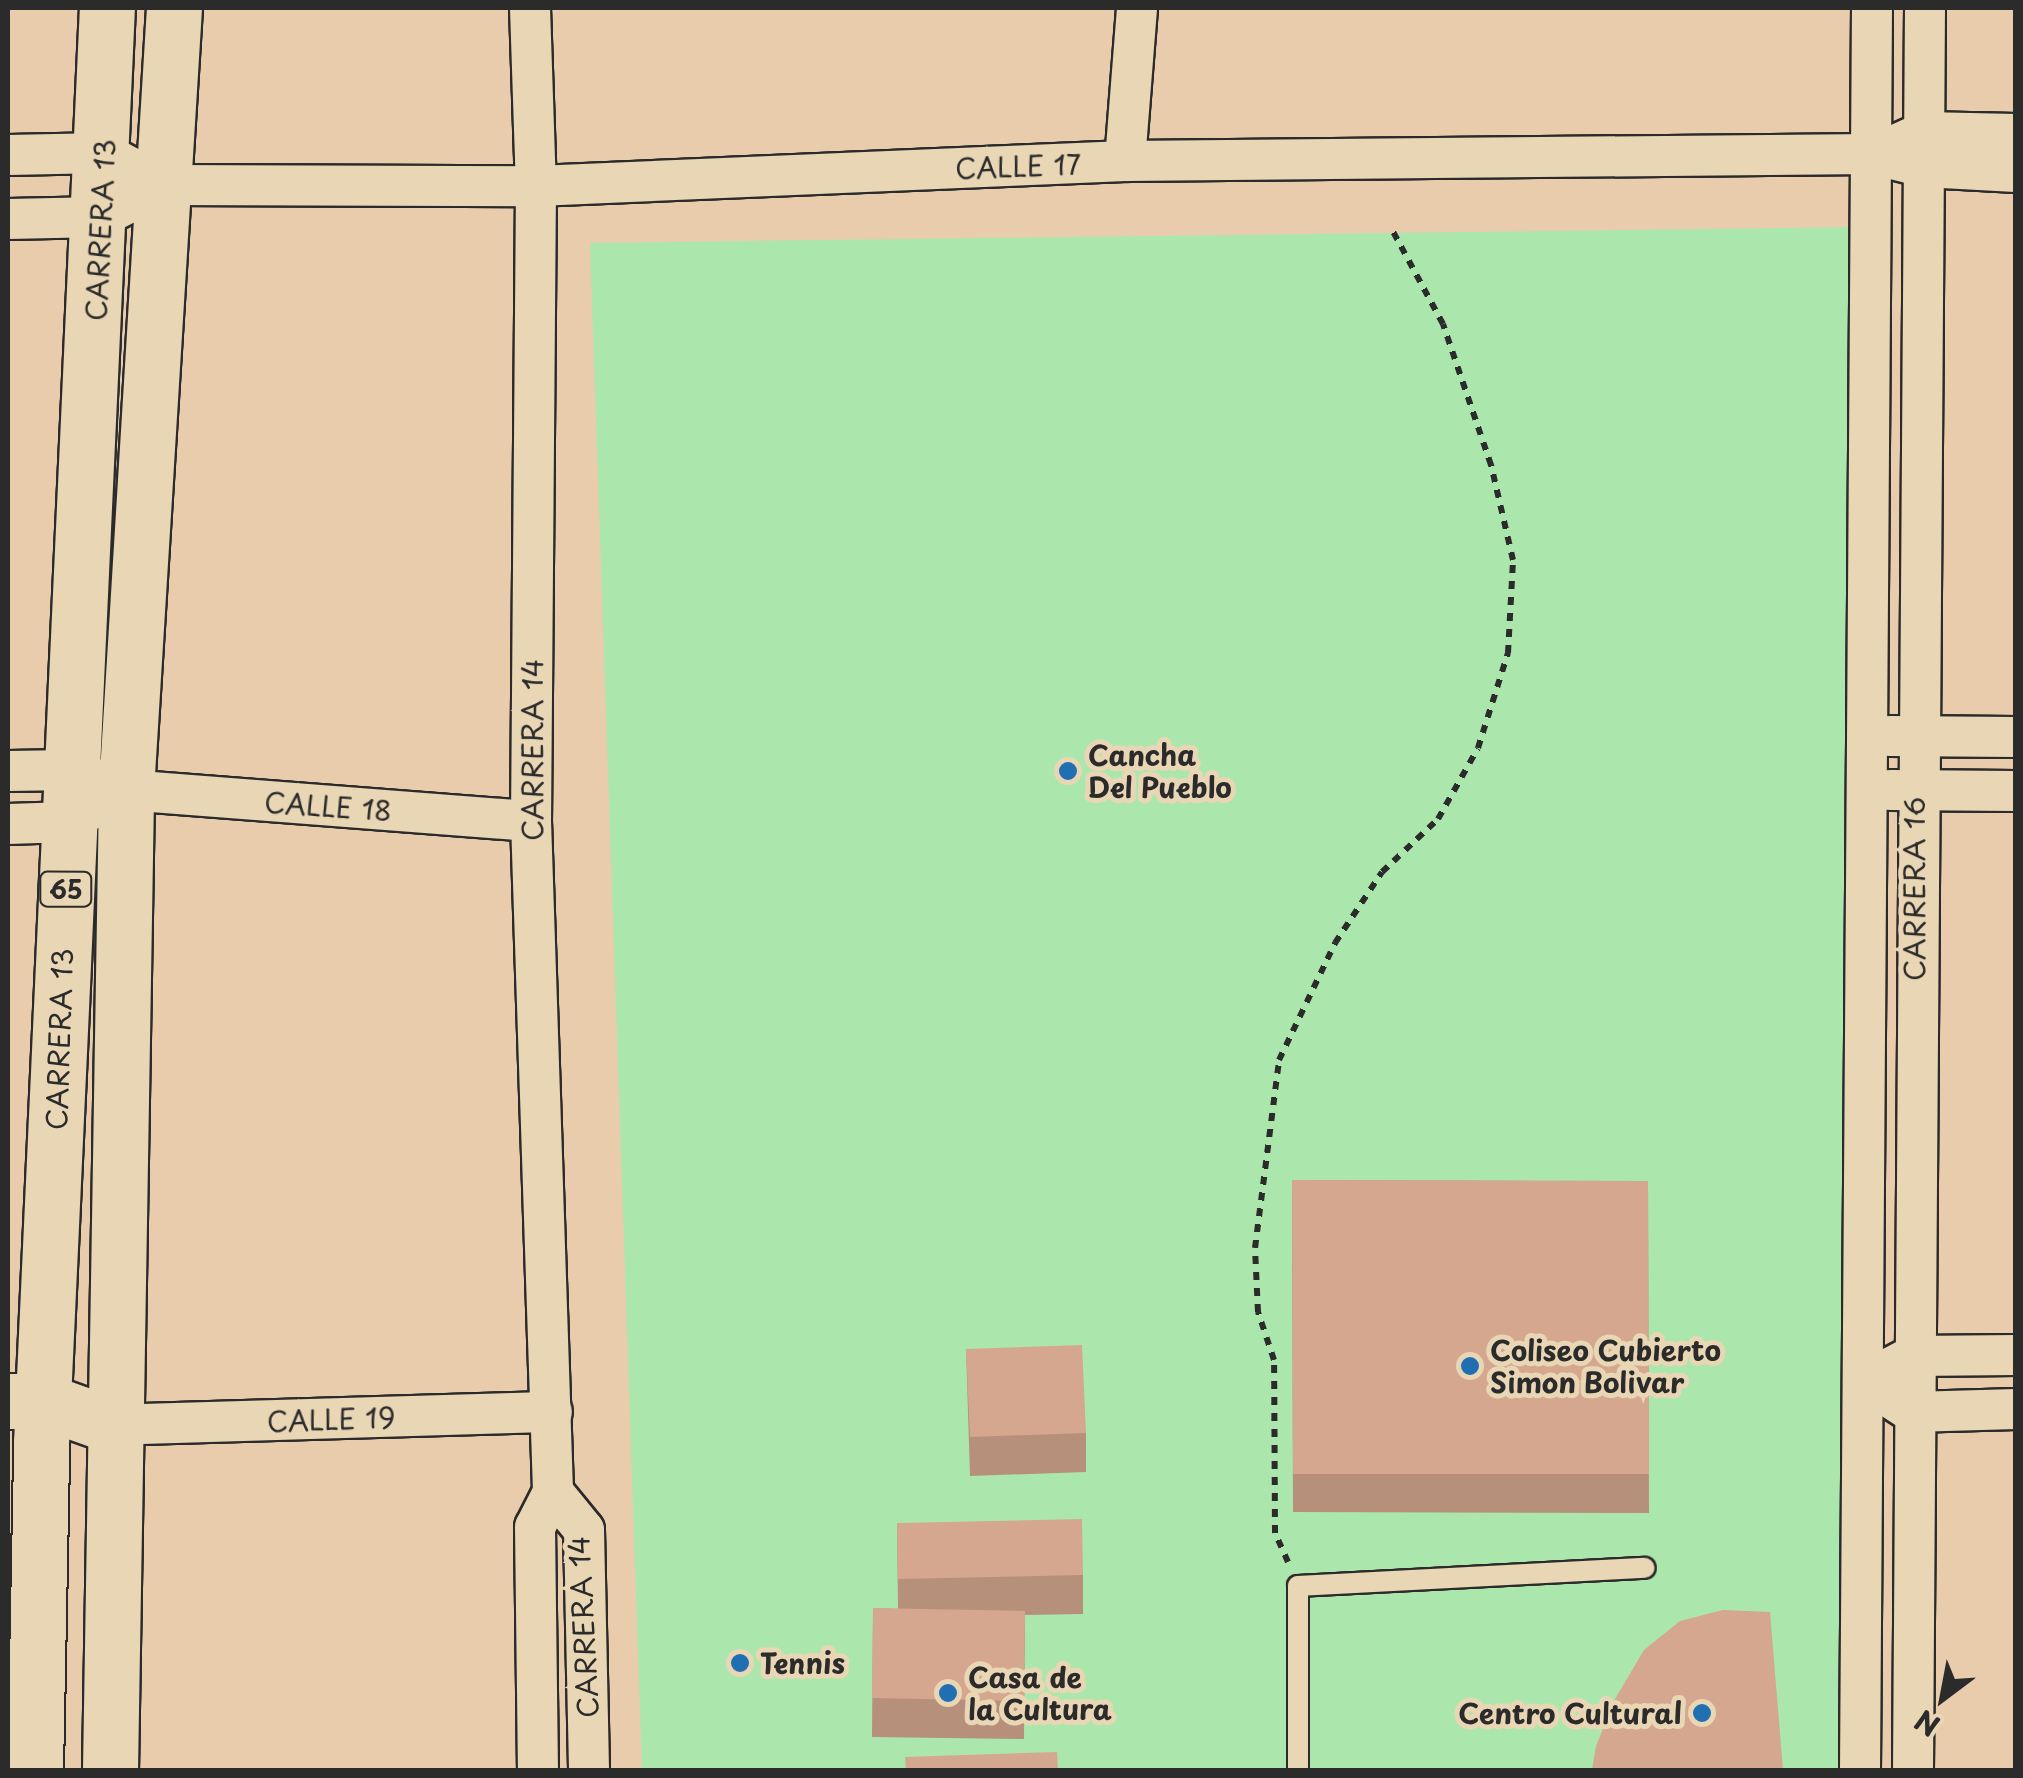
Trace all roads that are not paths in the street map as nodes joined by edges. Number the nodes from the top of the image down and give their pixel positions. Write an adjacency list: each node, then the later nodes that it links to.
1 (108, 8): 9 (main road, CARRERA 13 / 65)
2 (174, 8): 14 (main road, 65)
3 (530, 8): 15 (street, CARRERA 14)
4 (1137, 8): 12 (street)
5 (1872, 8): 10 (street, CARRERA 16)
6 (1925, 8): 8 (street, CARRERA 16)
7 (2016, 134): 8 (street, CALLE 17)
8 (1924, 150): 10 (street, CALLE 17); 13 (street, CALLE 17); 20 (street, CARRERA 16)
9 (104, 152): 11 (street); 14 (street, CALLE 17); 16 (main road, CARRERA 13 / 65)
10 (1874, 154): 12 (street, CALLE 17); 18 (street, CARRERA 16)
11 (8, 155)
12 (1125, 161): 15 (street, CALLE 17)
13 (2016, 172)
14 (163, 185): 15 (street, CALLE 17); 16 (street, CALLE 17); 23 (main road, 65)
15 (536, 186): 27 (street, CARRERA 14)
16 (101, 217): 17 (street, CALLE 17); 26 (main road, CARRERA 13 / 65)
17 (8, 219)
18 (1872, 734): 20 (street); 22 (street, CARRERA 16)
19 (2016, 737): 20 (street)
20 (1915, 738): 25 (street, CARRERA 16)
21 (8, 771): 26 (street, CALLE 18)
22 (1872, 788): 25 (street); 31 (street, CARRERA 16)
23 (126, 790): 26 (street, CALLE 18); 27 (street, CALLE 18); 36 (main road, 65)
24 (2016, 791): 25 (street)
25 (1915, 792): 29 (street, CARRERA 16)
26 (70, 796): 28 (street, CALLE 18); 35 (main road, CARRERA 13 / 65)
27 (531, 821): 33 (street, CARRERA 14)
28 (8, 824)
29 (1912, 1356): 30 (street); 31 (street); 34 (street, CARRERA 16)
30 (2016, 1356)
31 (1864, 1382): 34 (street); 44 (street, CARRERA 16)
32 (2016, 1409): 34 (street)
33 (552, 1412): 36 (street, CALLE 19); 37 (street, CARRERA 14)
34 (1912, 1412): 45 (street, CARRERA 16)
35 (25, 1422): 36 (main road, CALLE 19); 39 (main road, CARRERA 13 / 65)
36 (112, 1425): 40 (main road, 65)
37 (554, 1492): 41 (street, CARRERA 14); 42 (street, CARRERA 14)
38 (1645, 1568): 43 (lane)
39 (35, 1770)
40 (110, 1770)
41 (538, 1770)
42 (589, 1770)
43 (1298, 1770)
44 (1860, 1770)
45 (1913, 1770)

